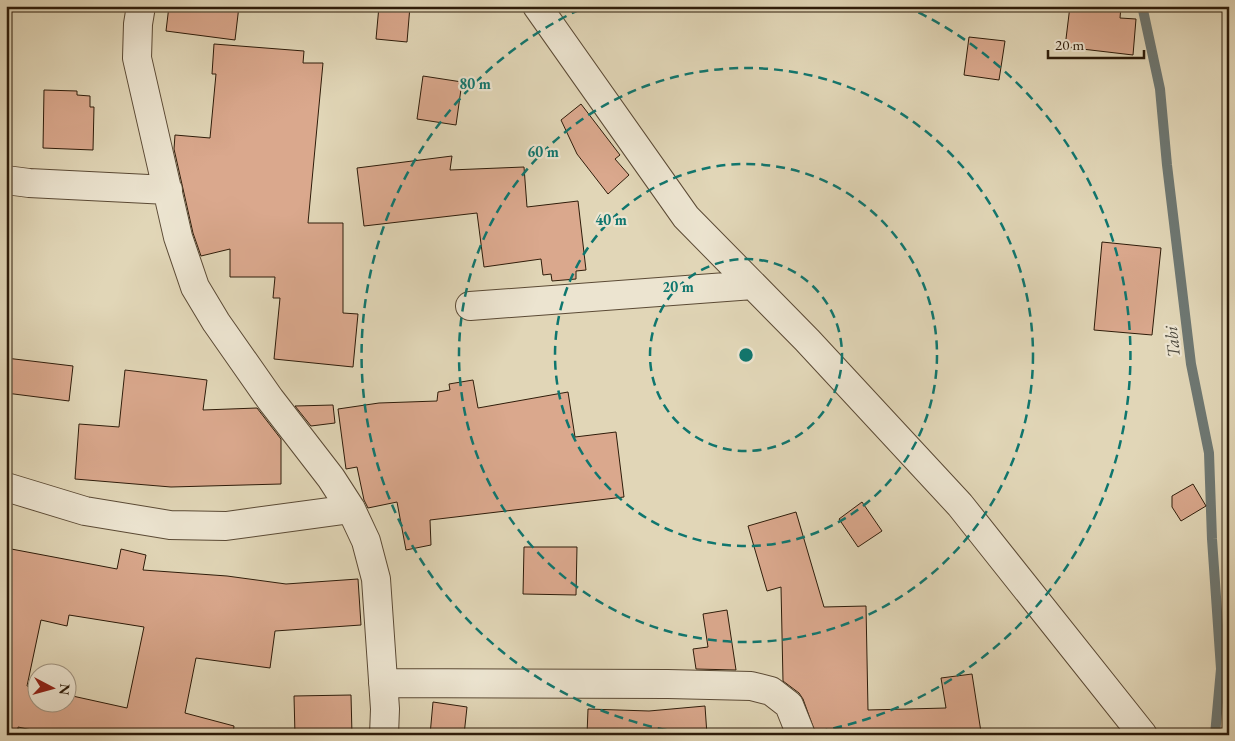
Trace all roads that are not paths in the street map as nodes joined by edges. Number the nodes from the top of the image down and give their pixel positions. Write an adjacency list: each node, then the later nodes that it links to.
1 (141, 6): 4 (street)
2 (537, 6): 5 (street)
3 (6, 180): 4 (street)
4 (168, 190): 8 (street)
5 (753, 286): 6 (street); 12 (street)
6 (470, 306)
7 (6, 487): 8 (street)
8 (352, 509): 9 (street)
9 (383, 683): 10 (street); 11 (street)
10 (384, 735)
11 (801, 735)
12 (1143, 735)

